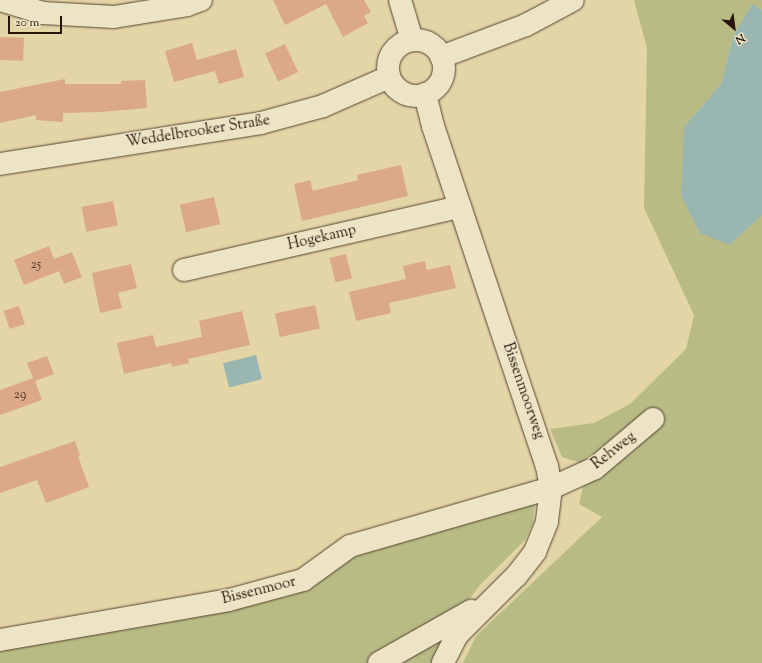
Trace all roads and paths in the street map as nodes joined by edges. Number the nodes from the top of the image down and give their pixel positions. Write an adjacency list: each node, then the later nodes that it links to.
1 (0, 0): 2 (street)
2 (202, 0)
3 (400, 0): 5 (street)
4 (573, 0): 6 (street)
5 (412, 40): 6 (street); 7 (street)
6 (441, 57): 8 (street)
7 (389, 77): 8 (street); 9 (street, Weddelbrooker Straße)
8 (425, 94): 10 (street, Bissenmoorweg)
9 (0, 164)
10 (460, 206): 11 (street, Hogekamp); 13 (street, Bissenmoorweg)
11 (184, 270)
12 (653, 419): 13 (street, Rehweg)
13 (551, 488): 14 (street, Bissenmoorweg); 15 (street, Bissenmoor)
14 (495, 597): 16 (street); 17 (street, Bissenmoorweg)
15 (0, 640)
16 (379, 663)
17 (443, 663)

